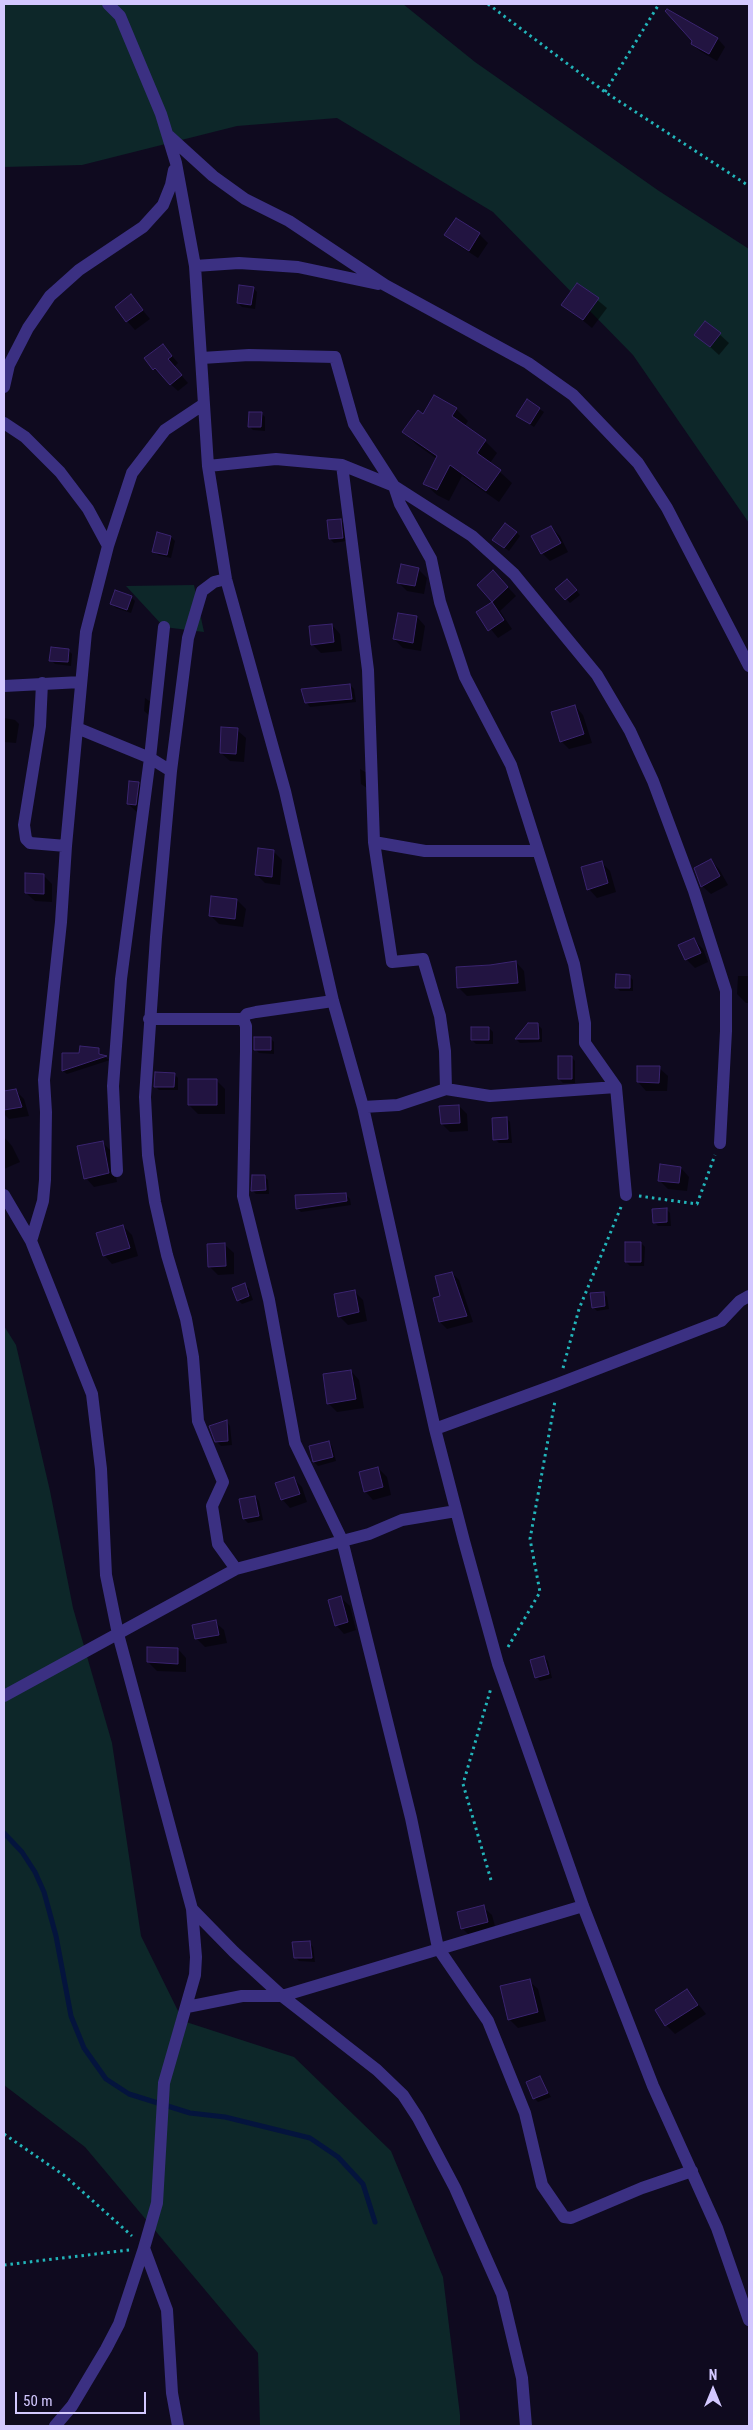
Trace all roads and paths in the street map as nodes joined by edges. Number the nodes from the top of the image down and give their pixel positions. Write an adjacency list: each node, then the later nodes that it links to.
1 (108, 4): 5 (street)
2 (488, 4): 4 (path)
3 (659, 4): 4 (path)
4 (605, 92): 7 (path)
5 (168, 135): 6 (street); 9 (street)
6 (176, 163): 8 (street); 11 (street)
7 (749, 186)
8 (194, 266): 9 (street); 10 (street)
9 (386, 285): 20 (street)
10 (202, 358): 12 (street); 16 (street)
11 (4, 386)
12 (204, 404): 15 (street); 17 (street)
13 (4, 423): 17 (street)
14 (342, 465): 15 (street); 16 (street); 27 (street)
15 (208, 466): 18 (street)
16 (394, 486): 29 (street); 36 (street)
17 (108, 546): 21 (street)
18 (226, 579): 26 (street); 30 (street)
19 (164, 627): 25 (street)
20 (749, 666)
21 (81, 682): 22 (street); 24 (street)
22 (42, 683): 23 (street); 28 (street)
23 (4, 686)
24 (77, 728): 25 (street); 28 (street)
25 (150, 758): 26 (street); 37 (street)
26 (172, 772): 31 (street)
27 (374, 842): 29 (street); 34 (street)
28 (66, 846): 40 (street)
29 (537, 851): 33 (street)
30 (333, 1001): 32 (street); 35 (street)
31 (149, 1019): 32 (street); 46 (street)
32 (243, 1019): 45 (street)
33 (616, 1087): 34 (street); 39 (street)
34 (446, 1089): 35 (street)
35 (363, 1108): 43 (street)
36 (720, 1143): 39 (path)
37 (117, 1171)
38 (4, 1195): 40 (street)
39 (626, 1195): 42 (path)
40 (31, 1241): 47 (street)
41 (749, 1296): 42 (street)
42 (558, 1384): 43 (street); 48 (path)
43 (435, 1429): 44 (street)
44 (456, 1511): 45 (street); 48 (street)
45 (342, 1540): 46 (street); 53 (street)
46 (236, 1569): 47 (street)
47 (118, 1634): 49 (street); 52 (street)
48 (498, 1664): 50 (path); 51 (street)
49 (4, 1696)
50 (491, 1880)
51 (583, 1906): 53 (street); 57 (street)
52 (192, 1909): 54 (street); 55 (street)
53 (438, 1948): 54 (street); 57 (street)
54 (282, 1996): 55 (street); 63 (street)
55 (187, 2007): 58 (street)
56 (4, 2134): 58 (path)
57 (692, 2171): 60 (street)
58 (144, 2248): 59 (path); 61 (street); 62 (street)
59 (4, 2265)
60 (749, 2320)
61 (54, 2426)
62 (178, 2426)
63 (526, 2426)

